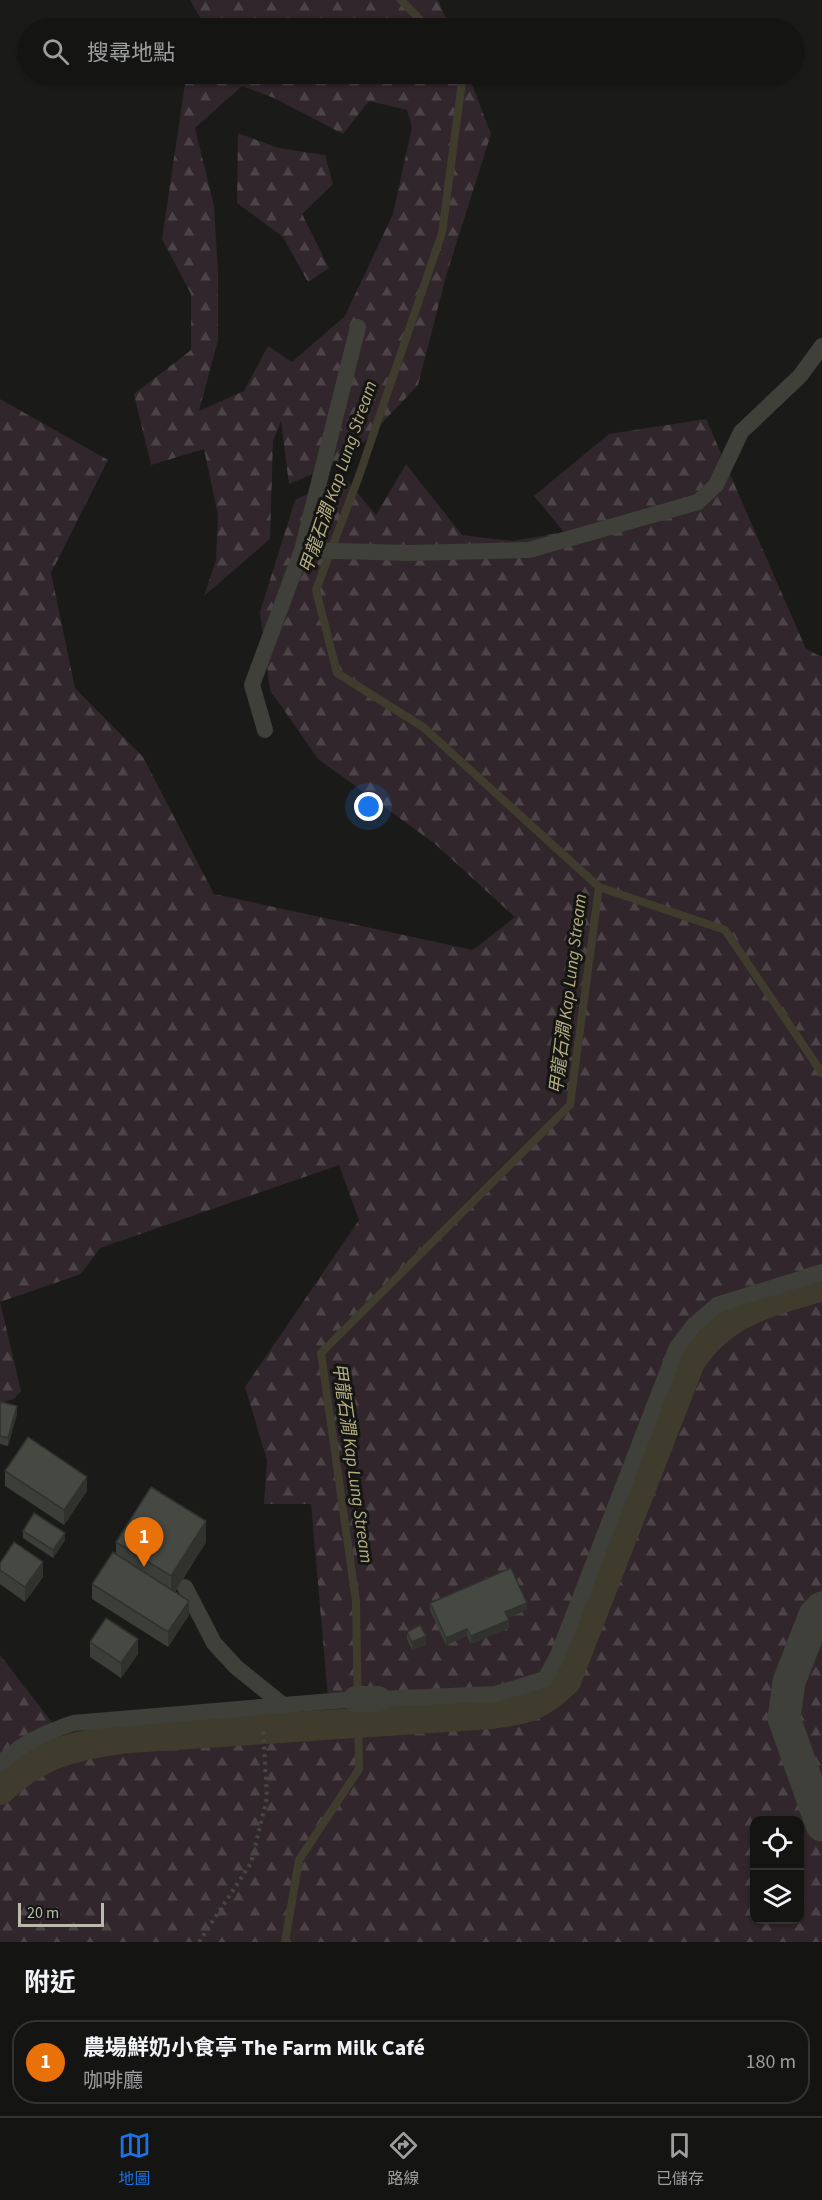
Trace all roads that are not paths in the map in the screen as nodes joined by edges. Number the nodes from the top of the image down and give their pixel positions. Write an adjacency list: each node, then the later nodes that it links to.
1 (358, 327): 3 (lane)
2 (822, 346): 3 (lane)
3 (311, 550): 4 (lane)
4 (265, 730)
5 (822, 1272): 8 (lane)
6 (185, 1587): 8 (lane)
7 (822, 1608): 10 (street)
8 (283, 1705): 9 (lane)
9 (0, 1764)
10 (822, 1825)

